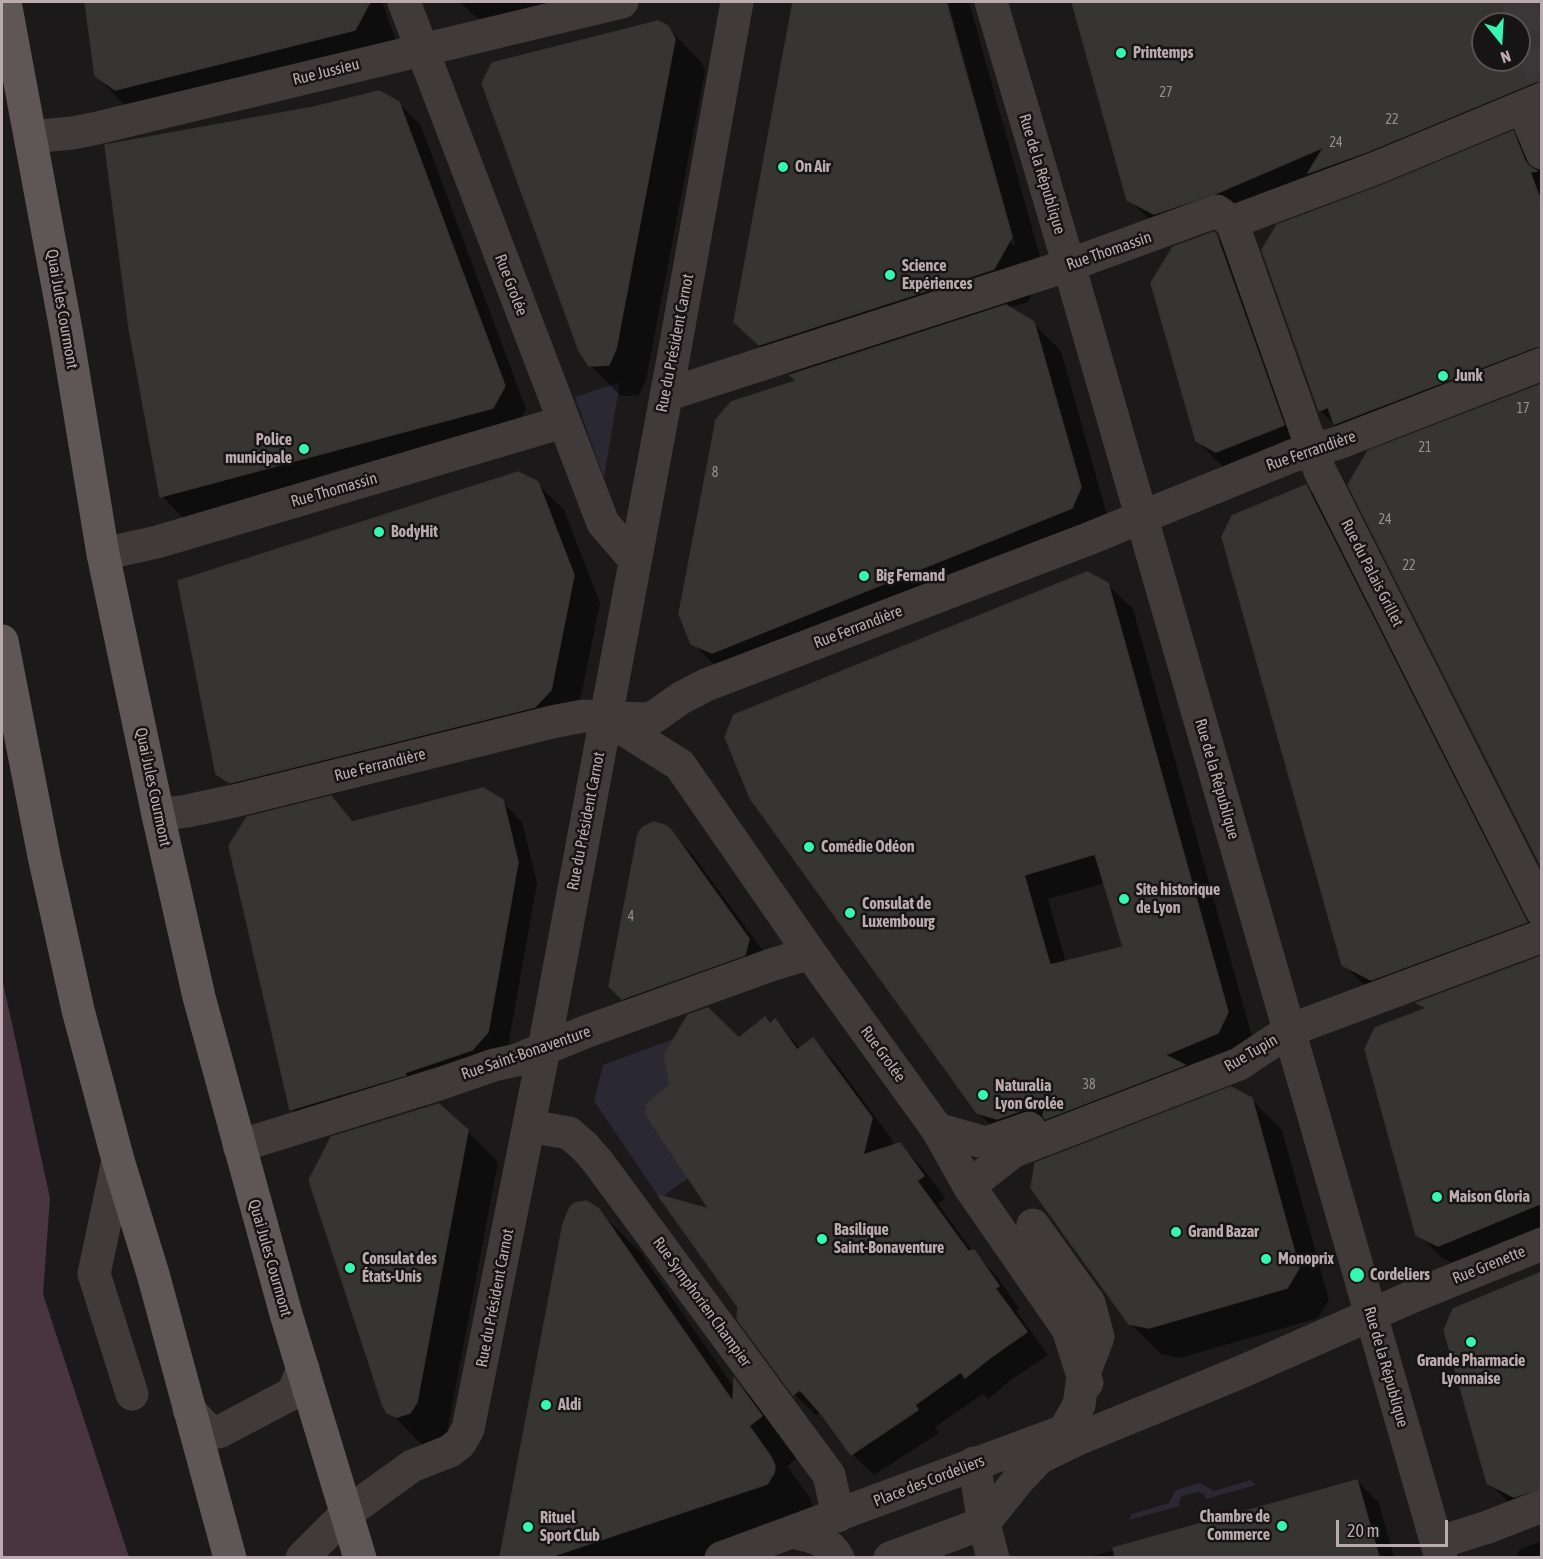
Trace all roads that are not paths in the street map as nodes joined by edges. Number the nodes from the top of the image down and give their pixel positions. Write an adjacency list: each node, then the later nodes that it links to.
1 (5, 2): 8 (main road, Quai Jules Courmont)
2 (404, 2): 6 (street, Rue Grolée)
3 (622, 2): 6 (street, Rue Jussieu)
4 (737, 2): 13 (street, Rue du Président Carnot)
5 (991, 2): 11 (street, Rue de la République)
6 (422, 50): 8 (street, Rue Jussieu); 14 (street, Rue Grolée)
7 (1532, 103): 9 (street); 10 (street)
8 (30, 137): 17 (main road, Quai Jules Courmont)
9 (1542, 153)
10 (1232, 222): 11 (street, Rue Thomassin); 15 (street, Rue du Palais Grillet)
11 (1069, 265): 13 (street, Rue Thomassin); 16 (street, Rue de la République)
12 (1542, 364): 15 (street, Rue Ferrandière)
13 (666, 394): 18 (street, Rue du Président Carnot)
14 (563, 422): 17 (street, Rue Thomassin); 18 (street, Rue Grolée)
15 (1313, 451): 16 (street, Rue Ferrandière); 22 (street, Rue du Palais Grillet)
16 (1141, 518): 20 (street, Rue Ferrandière); 25 (street, Rue de la République)
17 (103, 554): 21 (main road, Quai Jules Courmont)
18 (635, 560): 20 (street, Rue du Président Carnot)
19 (2, 641): 31 (main road)
20 (606, 718): 21 (street, Rue Ferrandière); 24 (street, Rue Grolée); 26 (street, Rue du Président Carnot)
21 (158, 815): 30 (main road, Quai Jules Courmont)
22 (1542, 911)
23 (1542, 936): 25 (street, Rue Tupin)
24 (810, 953): 26 (street, Rue Saint-Bonaventure); 29 (street, Rue Grolée)
25 (1290, 1030): 32 (street, Rue Tupin); 35 (street, Rue de la République)
26 (544, 1049): 28 (street, Rue du Président Carnot); 30 (street, Rue Saint-Bonaventure)
27 (1086, 1108): 29 (street)
28 (529, 1126): 45 (street, Rue du Président Carnot); 46 (street, Rue Symphorien Champier)
29 (937, 1129): 32 (street, Rue Grolée)
30 (239, 1146): 36 (main road, Quai Jules Courmont)
31 (118, 1160): 38 (street); 39 (main road)
32 (969, 1185): 37 (street, Rue Grolée)
33 (1033, 1225): 37 (street)
34 (1542, 1244): 35 (street, Rue Grenette)
35 (1371, 1315): 40 (street, Place des Cordeliers); 49 (street, Rue de la République)
36 (303, 1368): 39 (street); 45 (main road, Quai Jules Courmont)
37 (1083, 1376): 40 (street); 41 (street, Rue Grolée)
38 (132, 1394)
39 (189, 1410): 50 (main road)
40 (1139, 1413): 41 (street, Place des Cordeliers); 42 (street, Place des Cordeliers)
41 (1064, 1431): 42 (street, Rue Grolée); 43 (street, Place des Cordeliers)
42 (1039, 1458): 47 (street, Place des Cordeliers)
43 (974, 1463): 46 (street, Place des Cordeliers); 47 (street)
44 (1542, 1506): 49 (street)
45 (347, 1513): 51 (street, Rue du Président Carnot); 52 (main road, Quai Jules Courmont)
46 (838, 1516): 48 (street, Place des Cordeliers)
47 (984, 1523): 55 (street); 56 (street)
48 (792, 1532): 53 (street, Place des Cordeliers); 54 (street)
49 (1439, 1550)
50 (230, 1557)
51 (302, 1557)
52 (360, 1557)
53 (721, 1557)
54 (838, 1557)
55 (890, 1557)
56 (993, 1557)

